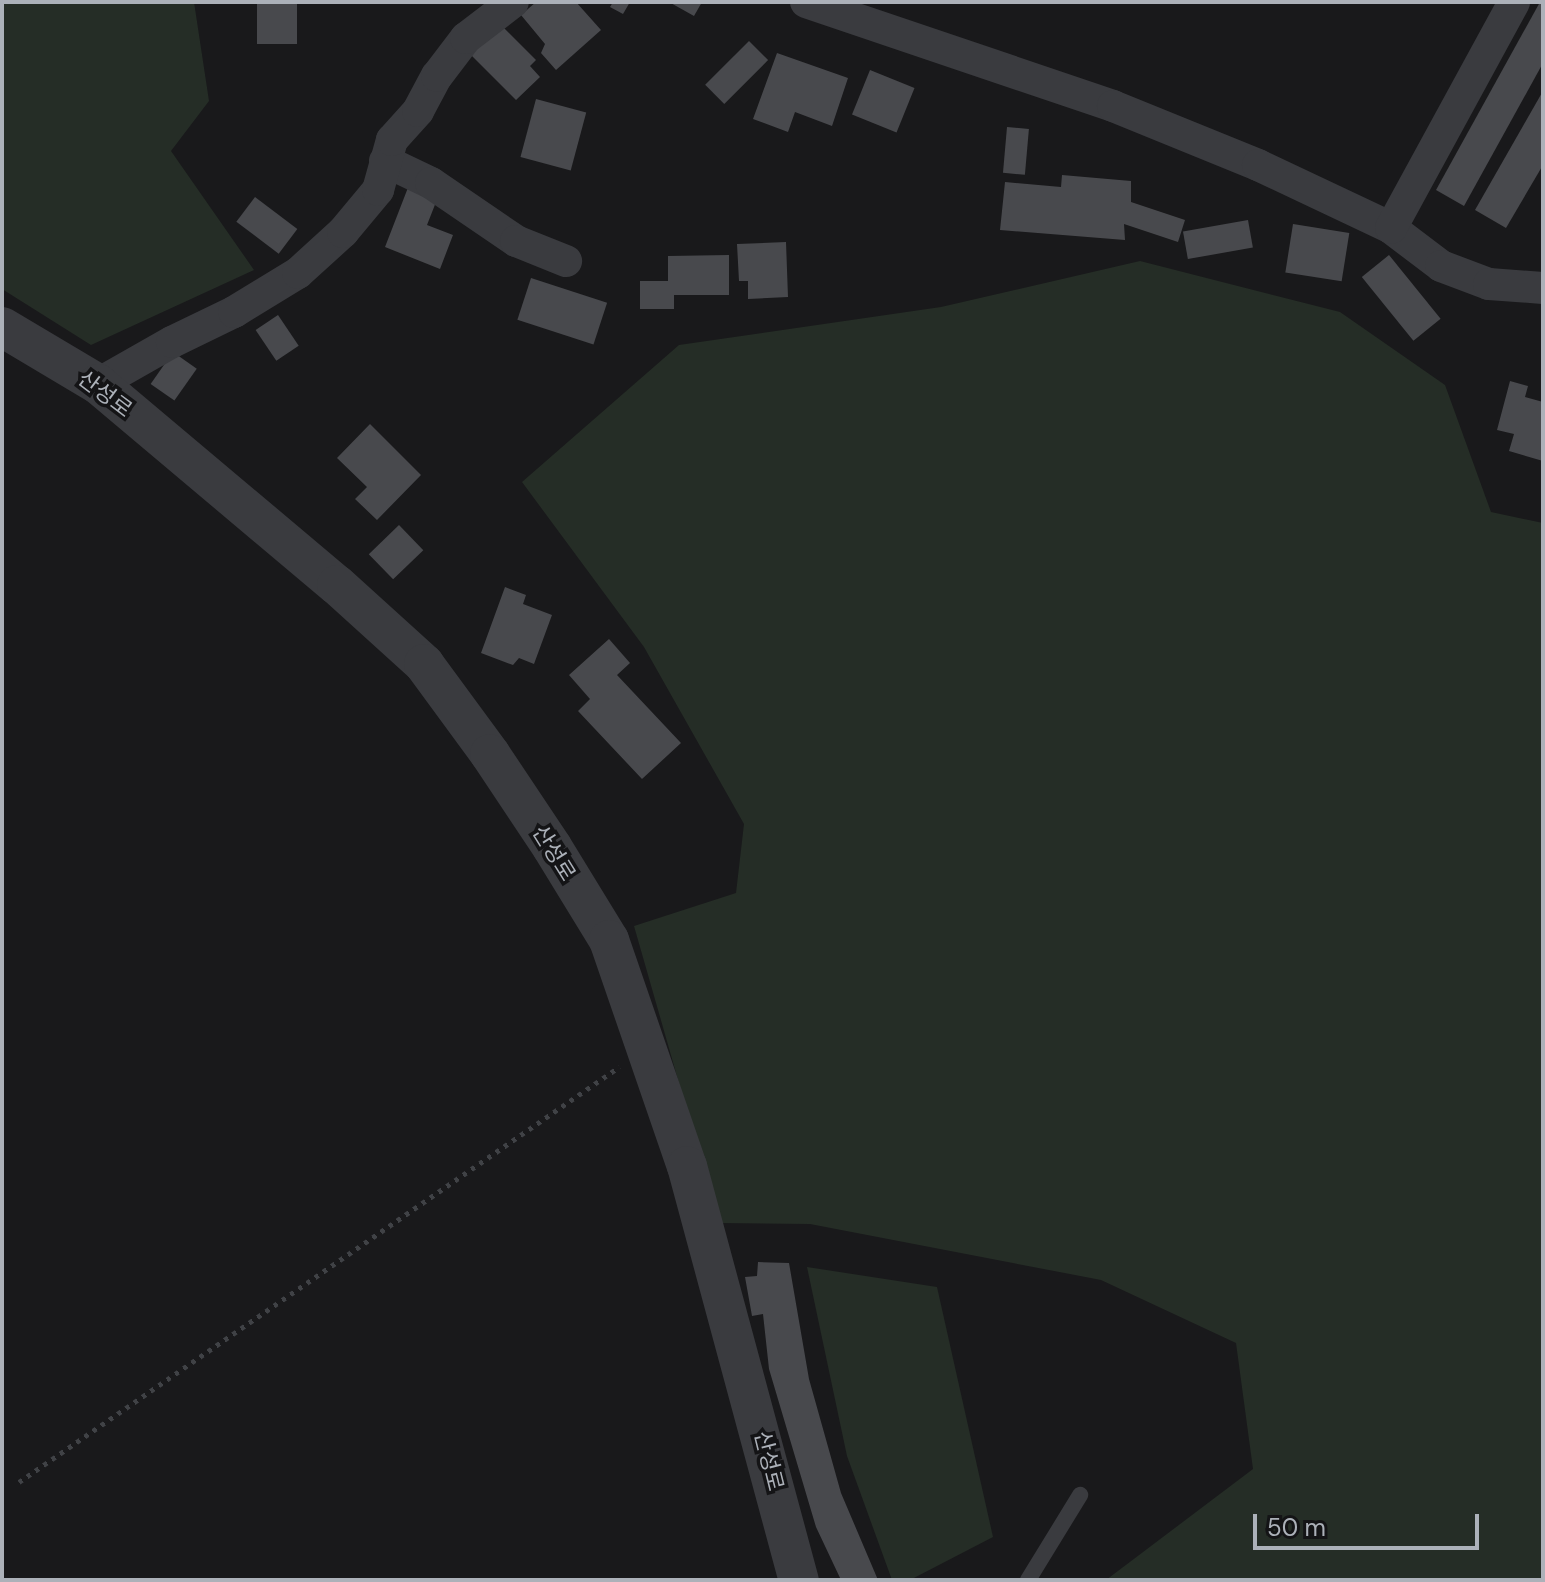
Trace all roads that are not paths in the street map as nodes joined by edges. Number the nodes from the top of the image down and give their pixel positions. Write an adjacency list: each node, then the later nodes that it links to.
1 (513, 2): 4 (street)
2 (806, 2): 5 (street)
3 (1514, 2): 5 (street)
4 (385, 161): 6 (street); 9 (street)
5 (1391, 228): 7 (street)
6 (566, 261)
7 (1543, 288)
8 (2, 327): 9 (street, 산성로)
9 (98, 384): 11 (street, 산성로)
10 (1080, 1495): 12 (lane)
11 (799, 1580)
12 (1028, 1580)

